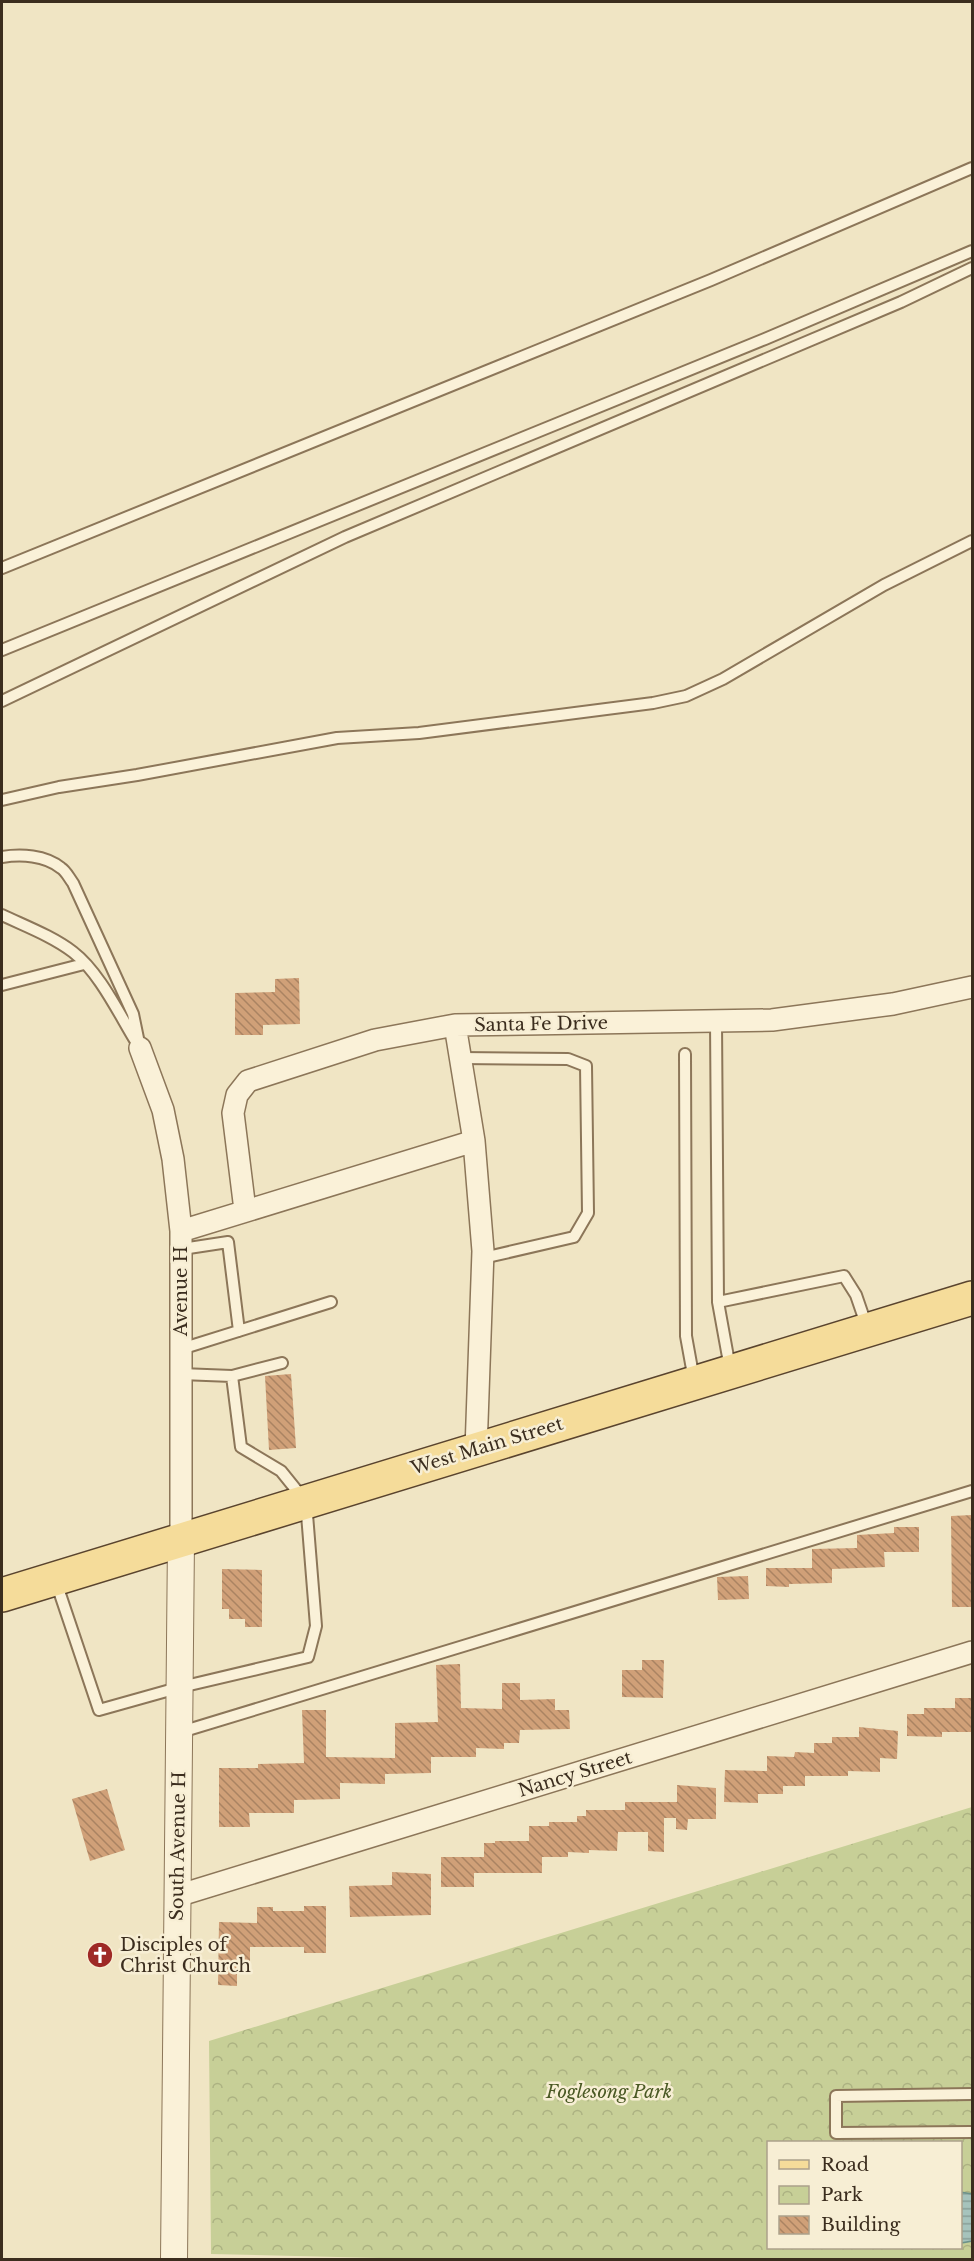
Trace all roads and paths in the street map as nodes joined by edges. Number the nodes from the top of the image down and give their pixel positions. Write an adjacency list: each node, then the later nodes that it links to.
1 (972, 168): 5 (lane)
2 (972, 251): 6 (lane)
3 (972, 268): 7 (lane)
4 (972, 541): 8 (lane)
5 (2, 568)
6 (2, 650)
7 (2, 701)
8 (2, 800)
9 (2, 857): 16 (lane)
10 (2, 915): 11 (lane)
11 (84, 964): 12 (lane); 16 (lane)
12 (2, 985)
13 (972, 987): 14 (street, Santa Fe Drive)
14 (716, 1021): 15 (street, Santa Fe Drive); 25 (lane)
15 (455, 1025): 18 (street); 20 (street, Santa Fe Drive)
16 (140, 1048): 21 (street, Avenue H)
17 (684, 1054): 33 (lane)
18 (460, 1058): 19 (street); 22 (lane)
19 (474, 1141): 20 (street); 22 (street)
20 (245, 1210): 21 (street)
21 (182, 1240): 27 (lane); 28 (street, Avenue H)
22 (483, 1258): 34 (street)
23 (972, 1298): 26 (main road, West Main Street)
24 (331, 1302): 27 (lane)
25 (718, 1302): 26 (lane); 30 (lane)
26 (868, 1330): 30 (main road, West Main Street)
27 (239, 1331): 28 (lane)
28 (181, 1349): 31 (street, Avenue H)
29 (282, 1363): 32 (lane)
30 (730, 1372): 33 (main road, West Main Street)
31 (181, 1374): 32 (lane); 37 (street, Avenue H)
32 (232, 1376): 36 (lane)
33 (695, 1383): 34 (main road, West Main Street)
34 (476, 1450): 36 (main road, West Main Street)
35 (972, 1491): 42 (lane)
36 (306, 1502): 37 (main road, West Main Street); 41 (lane)
37 (181, 1540): 38 (main road, West Main Street); 41 (street, South Avenue H)
38 (55, 1579): 39 (main road, West Main Street); 41 (lane)
39 (2, 1595)
40 (972, 1652): 43 (street, Nancy Street)
41 (181, 1687): 42 (street, South Avenue H)
42 (180, 1732): 43 (street, South Avenue H)
43 (177, 1896): 46 (street, South Avenue H)
44 (972, 2094): 45 (lane)
45 (972, 2132)
46 (174, 2259)

